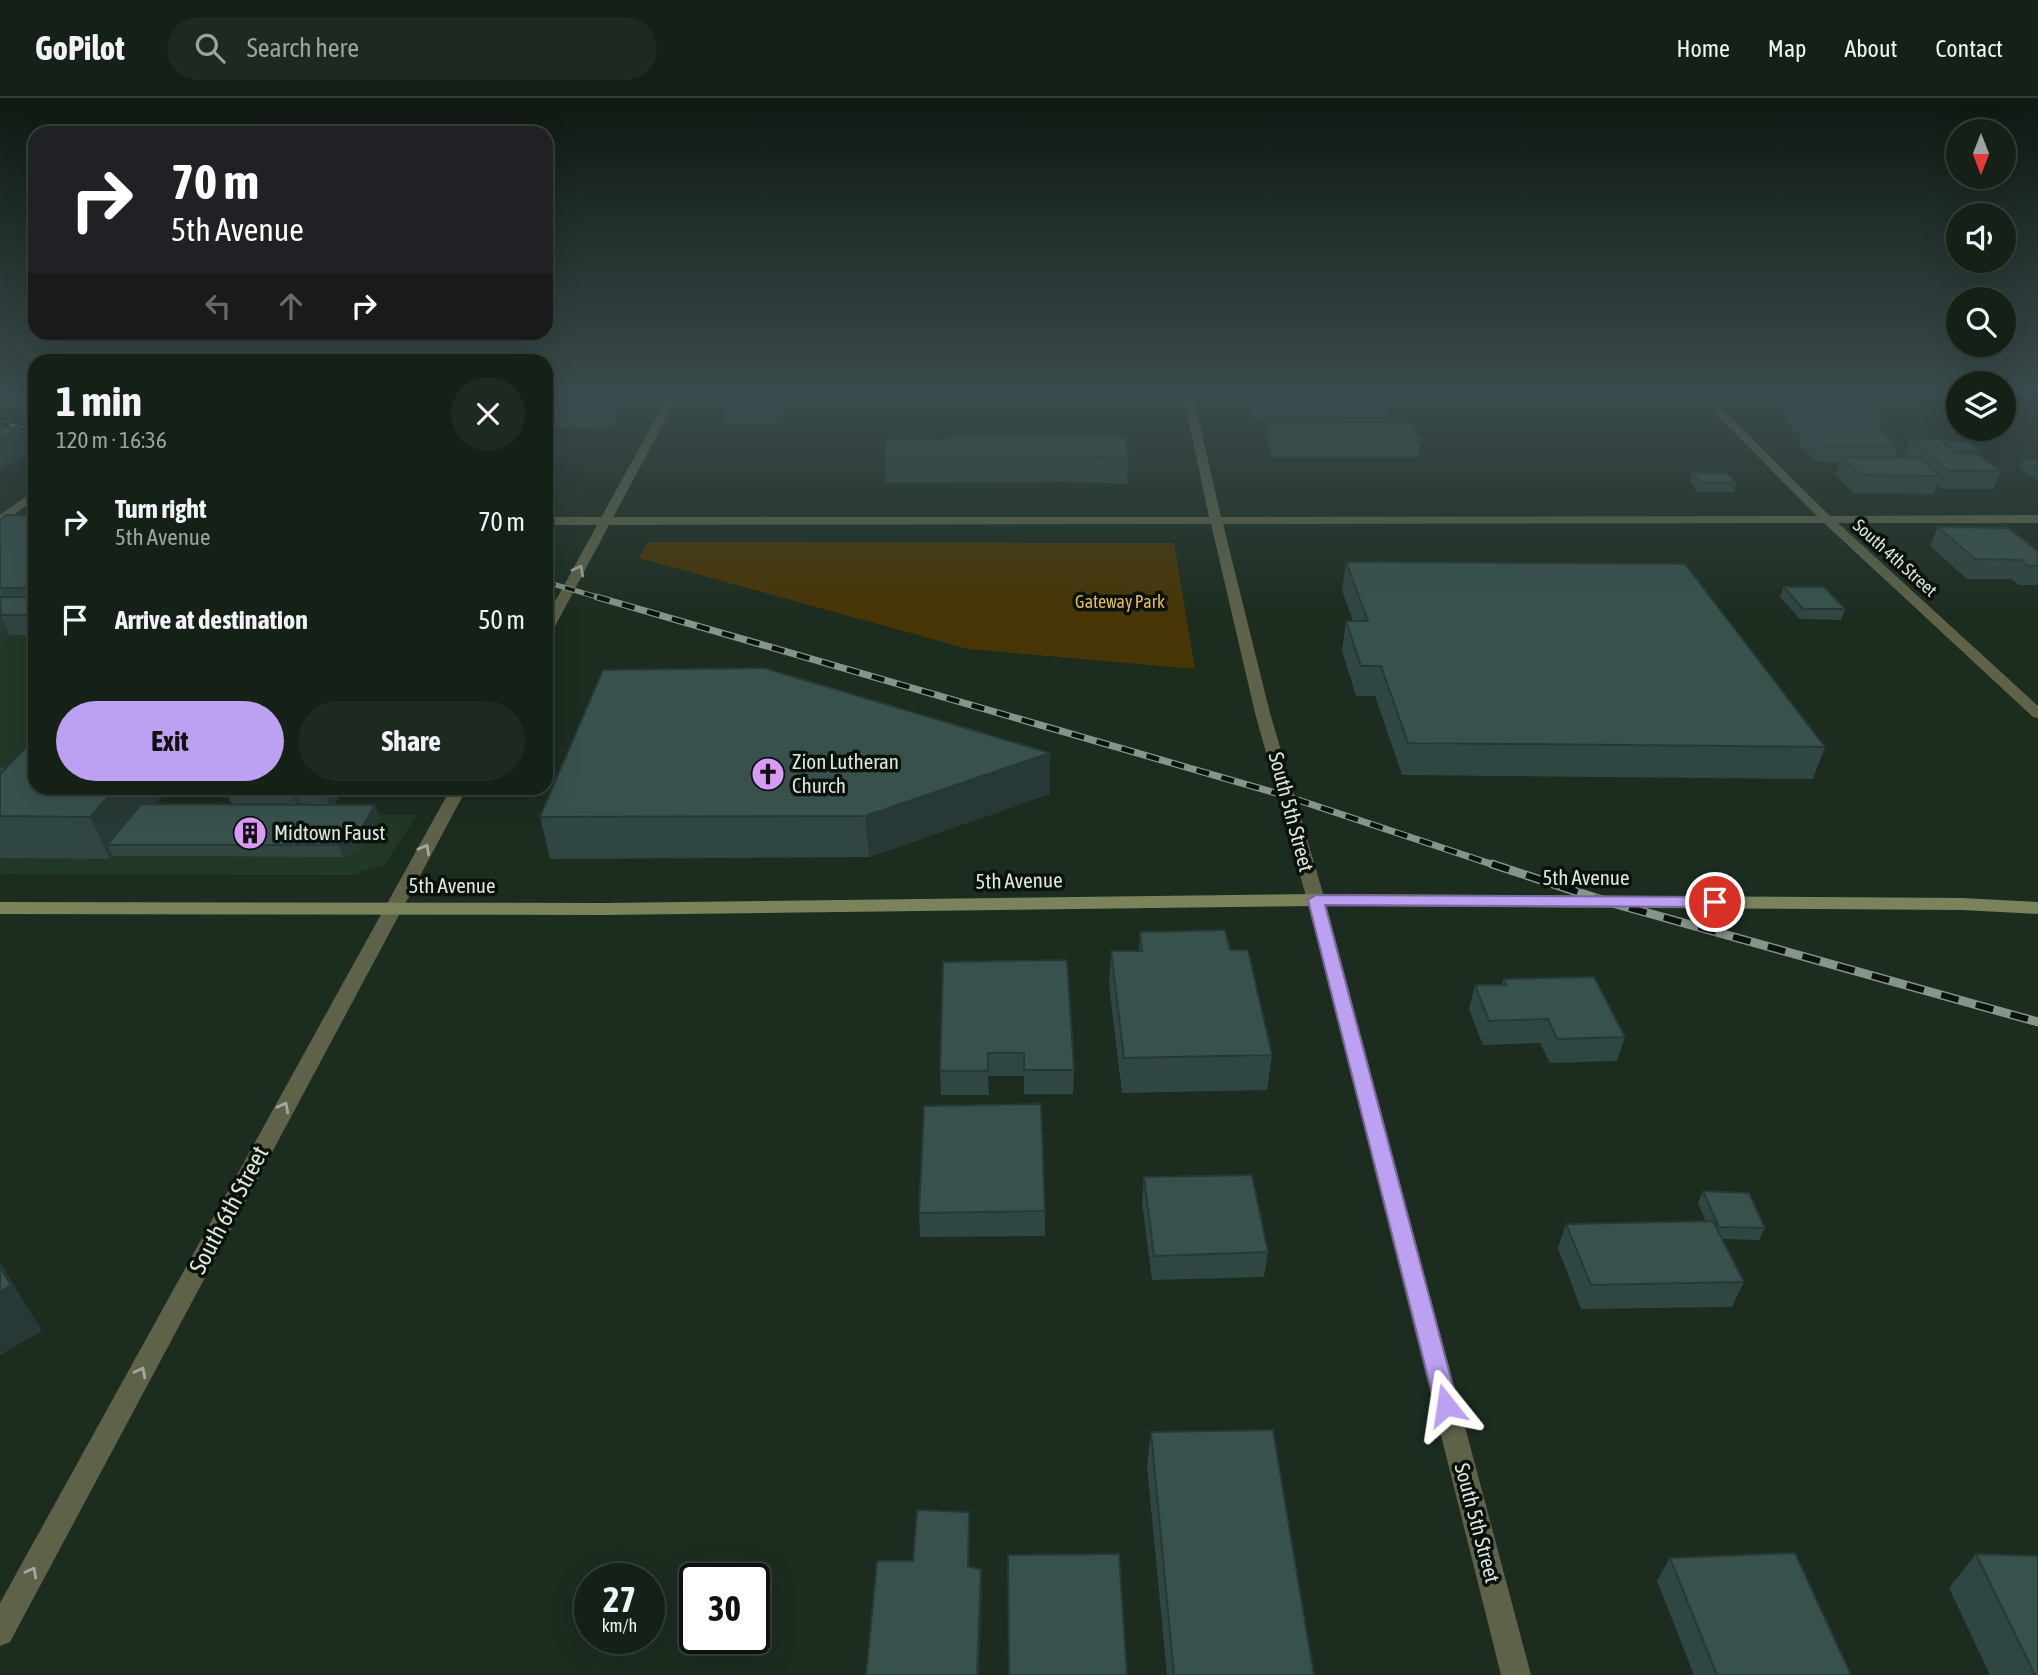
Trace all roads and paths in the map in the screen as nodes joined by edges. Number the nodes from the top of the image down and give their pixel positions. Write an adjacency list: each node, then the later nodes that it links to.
1 (634, 468): 7 (street)
2 (1204, 468): 8 (street, South 5th Street)
3 (1775, 468): 5 (street, South 4th Street)
4 (28, 499): 10 (street)
5 (1826, 519): 6 (street); 8 (street); 13 (street, South 4th Street)
6 (2038, 519)
7 (606, 520): 8 (street); 9 (street); 12 (street, one-way to 7)
8 (1216, 520): 15 (street, South 5th Street)
9 (553, 521)
10 (0, 522): 11 (street)
11 (23, 523)
12 (553, 617)
13 (2038, 714)
14 (455, 795): 18 (street, South 6th Street, one-way to 14)
15 (1316, 900): 17 (main road, 5th Avenue); 18 (main road, 5th Avenue); 20 (street, South 5th Street)
16 (0, 908): 18 (main road, 5th Avenue)
17 (2038, 908)
18 (392, 909): 19 (street, South 6th Street, one-way to 18)
19 (0, 1632)
20 (1516, 1675)

